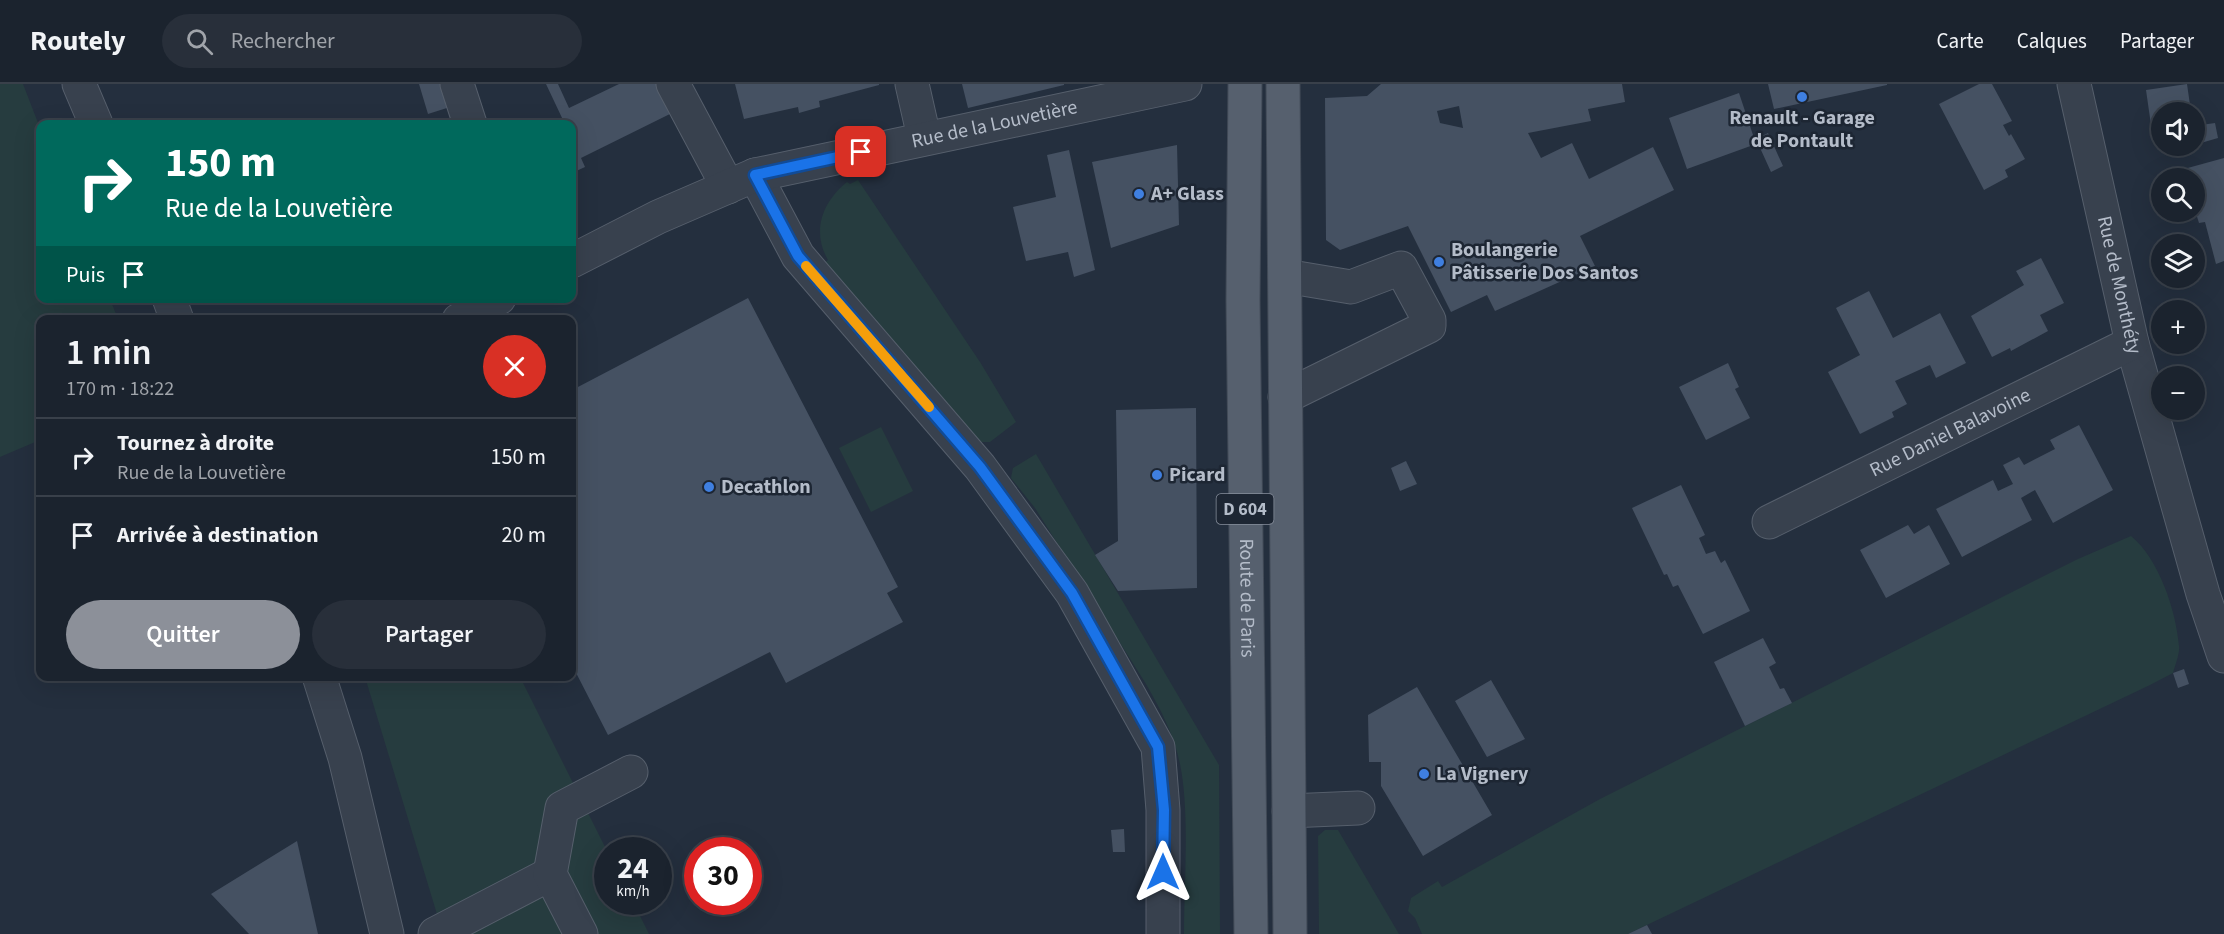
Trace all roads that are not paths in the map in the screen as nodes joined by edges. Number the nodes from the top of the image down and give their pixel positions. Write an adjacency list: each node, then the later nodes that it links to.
1 (79, 84): 9 (street)
2 (457, 84): 10 (street)
3 (673, 84): 12 (street)
4 (912, 84): 11 (street)
5 (1185, 84): 11 (street, Rue de la Louvetière)
6 (1245, 84): 30 (main road, Route de Paris / D 604)
7 (1283, 84): 14 (main road, Route de Paris / D 604)
8 (2074, 84): 17 (street, Rue de Monthéty)
9 (94, 120)
10 (469, 120)
11 (924, 138): 12 (street, Rue de la Louvetière)
12 (742, 181): 13 (street, Rue de la Louvetière); 29 (street)
13 (576, 259)
14 (1285, 276): 18 (main road, Route de Paris / D 604); 18 (street)
15 (490, 303): 16 (street)
16 (468, 315)
17 (2132, 343): 19 (street, Rue Daniel Balavoine); 20 (street, Rue de Monthéty)
18 (1286, 397): 24 (main road, Route de Paris / D 604)
19 (1769, 522)
20 (2224, 656)
21 (321, 681): 26 (street)
22 (631, 772): 25 (street)
23 (1358, 808): 24 (street)
24 (1289, 811): 31 (main road, Route de Paris / D 604)
25 (550, 874): 27 (street); 28 (street)
26 (387, 934)
27 (435, 934)
28 (581, 934)
29 (1163, 934)
30 (1251, 934)
31 (1290, 934)

